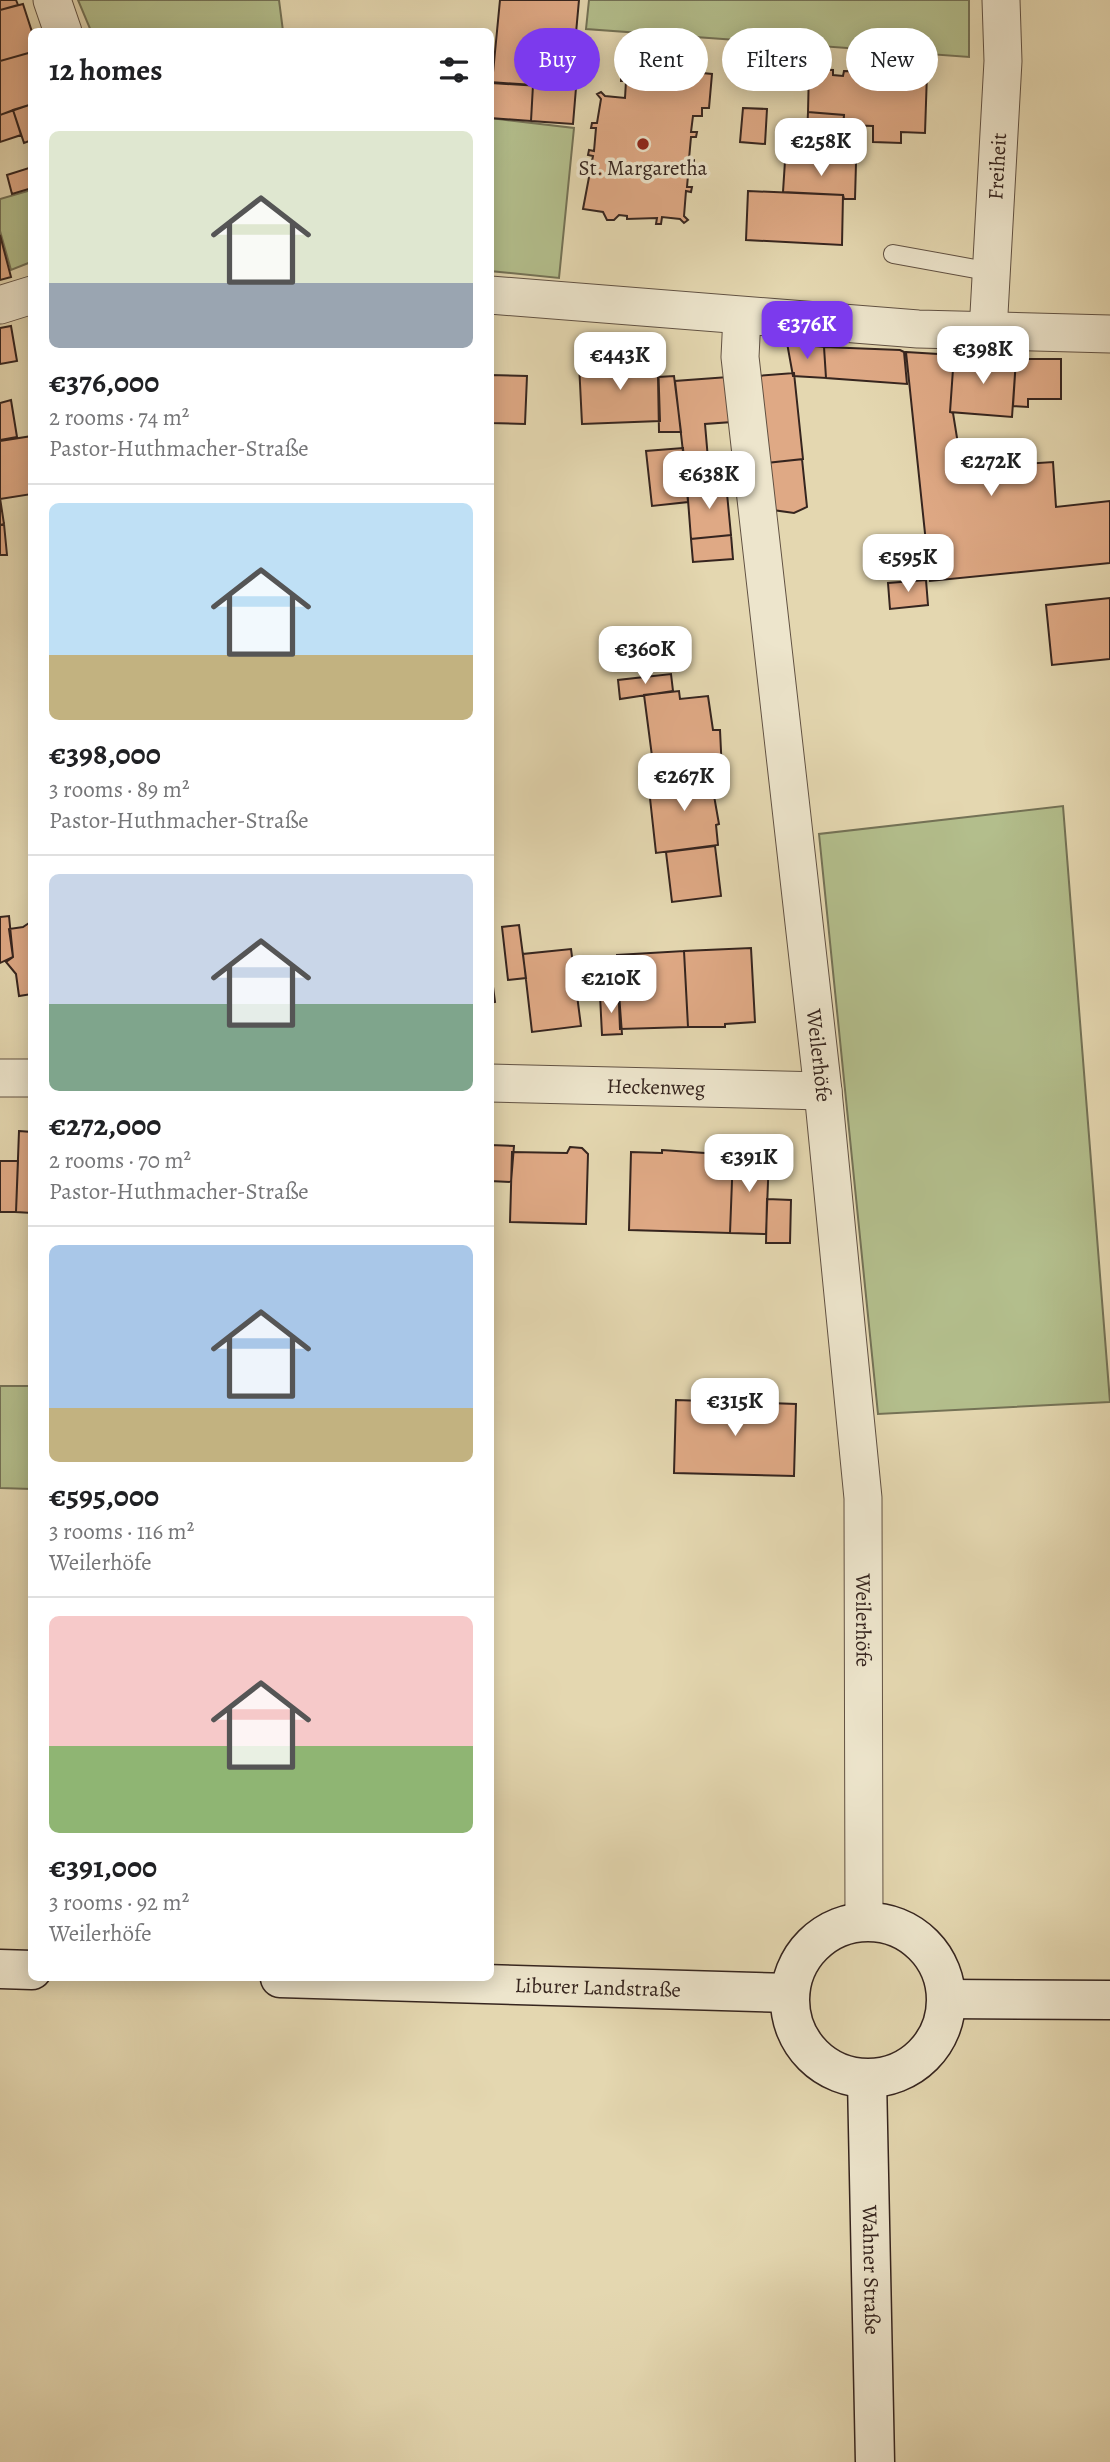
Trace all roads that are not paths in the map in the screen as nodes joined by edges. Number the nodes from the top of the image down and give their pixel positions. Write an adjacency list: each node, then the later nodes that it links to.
1 (52, 0): 3 (street)
2 (1001, 0): 5 (street, Freiheit)
3 (62, 28)
4 (894, 254): 5 (lane)
5 (992, 272): 10 (street, Freiheit)
6 (494, 295): 9 (street)
7 (28, 296): 8 (street)
8 (0, 305)
9 (742, 316): 10 (street); 15 (street, Weilerhöfe)
10 (988, 332): 11 (street)
11 (1110, 334)
12 (0, 1078): 13 (street)
13 (28, 1078)
14 (494, 1083): 15 (street, Heckenweg)
15 (823, 1091): 16 (street, Weilerhöfe)
16 (864, 1921): 20 (street); 21 (street)
17 (0, 1969): 18 (street)
18 (28, 1970)
19 (382, 1981): 20 (street, Liburer Landstraße)
20 (790, 1993): 23 (street)
21 (947, 1999): 22 (street); 23 (street)
22 (1110, 2000)
23 (867, 2079): 24 (street, Wahner Straße)
24 (875, 2462)

